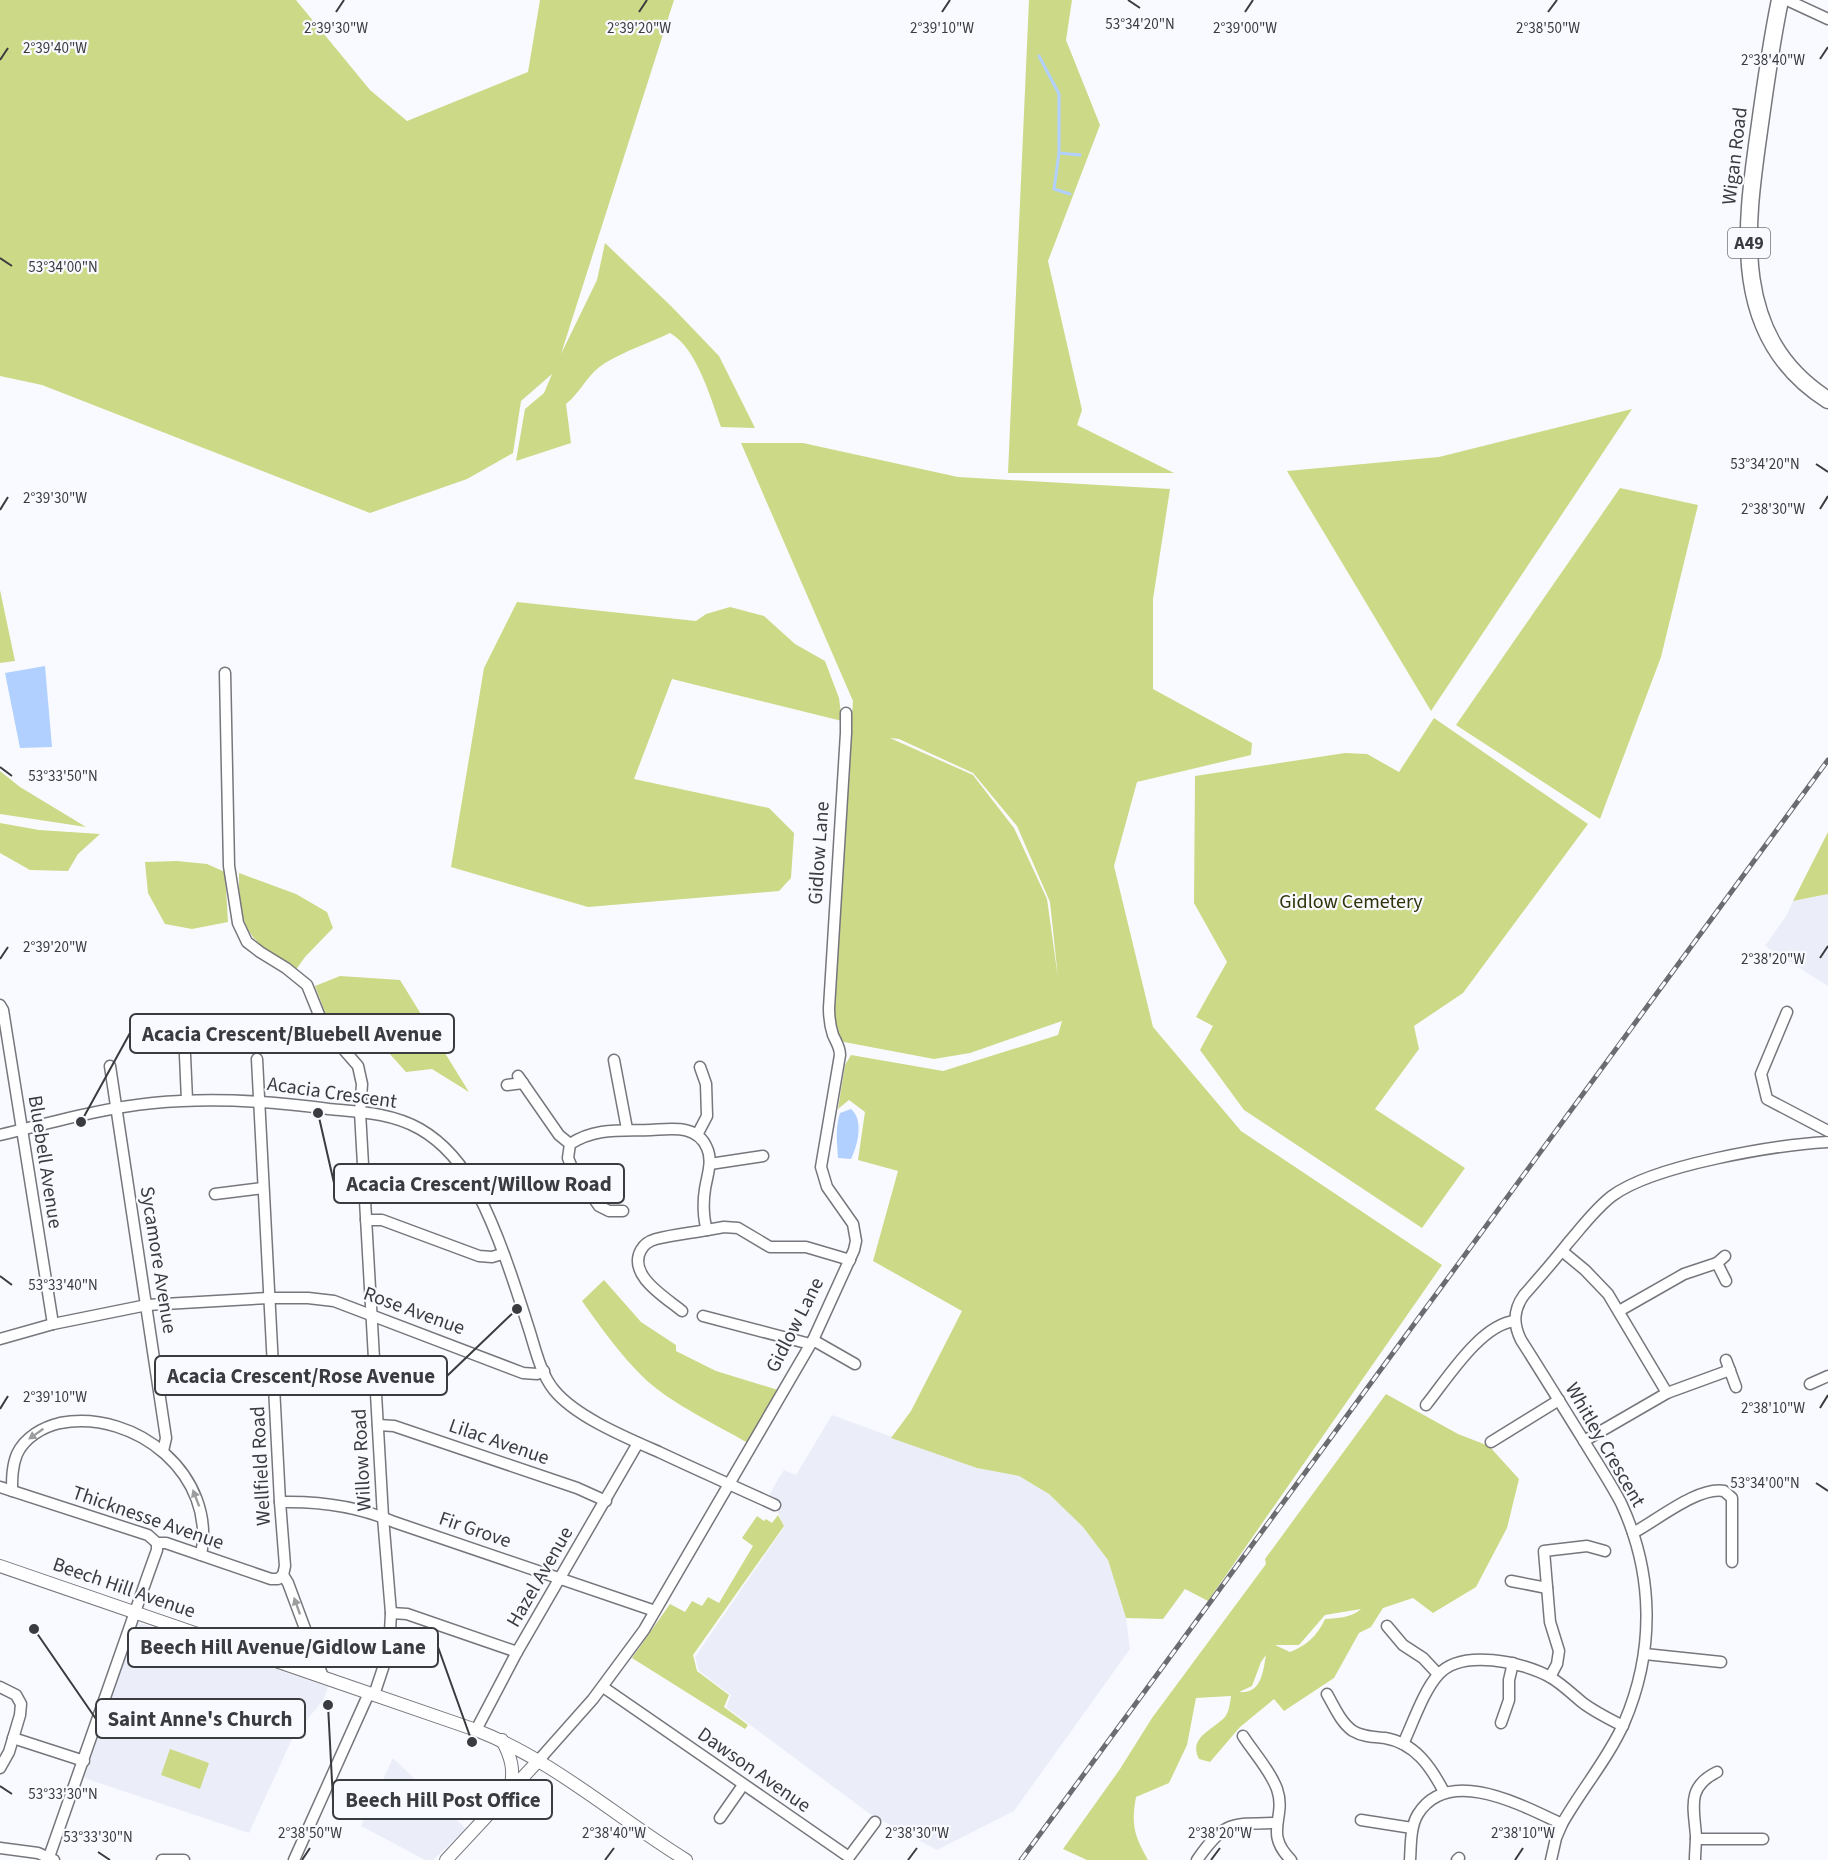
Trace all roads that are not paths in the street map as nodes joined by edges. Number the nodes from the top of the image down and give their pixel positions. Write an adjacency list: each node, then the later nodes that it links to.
1 (1780, 0): 4 (highway, Wigan Road / A49)
2 (1787, 0): 3 (street)
3 (1828, 19)
4 (1828, 399)
5 (225, 673): 18 (street, Willow Road)
6 (846, 713): 35 (street, Gidlow Lane)
7 (0, 1005): 19 (street, Bluebell Avenue)
8 (1787, 1012): 21 (street)
9 (184, 1033): 15 (street)
10 (257, 1059): 16 (street, Wellfield Road)
11 (614, 1060): 20 (street)
12 (110, 1066): 17 (street, Sycamore Avenue)
13 (700, 1067): 23 (street)
14 (507, 1085): 25 (street)
15 (187, 1100): 16 (street, Acacia Crescent); 17 (street, Acacia Crescent)
16 (258, 1101): 18 (street, Acacia Crescent); 28 (street, Wellfield Road)
17 (116, 1109): 19 (street, Acacia Crescent); 38 (street, Sycamore Avenue)
18 (360, 1112): 31 (street, Willow Road); 34 (street, Acacia Crescent)
19 (22, 1130): 22 (street, Acacia Crescent); 44 (street, Bluebell Avenue)
20 (627, 1130): 23 (street); 25 (street)
21 (1828, 1131)
22 (0, 1135)
23 (697, 1135): 27 (street)
24 (1828, 1142): 33 (street)
25 (570, 1144): 30 (street)
26 (763, 1156): 27 (street)
27 (710, 1164): 32 (street)
28 (263, 1188): 29 (street); 37 (street, Wellfield Road)
29 (215, 1194)
30 (623, 1211)
31 (366, 1220): 34 (street); 41 (street, Willow Road)
32 (707, 1230): 35 (street); 39 (street)
33 (1562, 1251): 40 (street); 43 (street)
34 (502, 1254): 48 (street, Acacia Crescent)
35 (850, 1260): 46 (street, Gidlow Lane)
36 (1726, 1281): 40 (street)
37 (269, 1298): 38 (street, Rose Avenue); 41 (street, Rose Avenue); 64 (street, Wellfield Road)
38 (147, 1305): 44 (street, Rose Avenue); 59 (street, Sycamore Avenue)
39 (682, 1311)
40 (1619, 1311): 52 (street)
41 (371, 1315): 48 (street, Rose Avenue); 55 (street, Willow Road)
42 (703, 1316): 46 (street)
43 (1515, 1321): 53 (street, Whitley Crescent); 54 (street)
44 (53, 1324): 45 (street, Rose Avenue)
45 (0, 1340)
46 (812, 1342): 47 (street); 60 (street, Gidlow Lane)
47 (854, 1365)
48 (544, 1371): 57 (street)
49 (1828, 1376): 50 (street)
50 (1810, 1384)
51 (1736, 1387): 52 (street)
52 (1667, 1393): 56 (street)
53 (1559, 1400): 56 (street, Whitley Crescent); 58 (street)
54 (1426, 1405)
55 (378, 1425): 63 (street, Lilac Avenue); 66 (street, Willow Road)
56 (1584, 1441): 67 (street, Whitley Crescent)
57 (638, 1443): 60 (street); 63 (street, Hazel Avenue)
58 (1506, 1448)
59 (163, 1451): 62 (street, one-way to 62); 70 (street, one-way to 59)
60 (729, 1483): 65 (street); 77 (street, Gidlow Lane)
61 (0, 1487): 62 (street, Thicknesse Avenue)
62 (12, 1491): 68 (street, Thicknesse Avenue)
63 (606, 1501): 74 (street, Hazel Avenue)
64 (280, 1502): 66 (street, Fir Grove); 73 (street, Wellfield Road)
65 (775, 1505)
66 (382, 1517): 74 (street, Fir Grove); 79 (street, Willow Road)
67 (1633, 1533): 71 (street); 83 (street, Whitley Crescent)
68 (157, 1543): 70 (street, Thicknesse Avenue); 78 (street)
69 (1605, 1551): 76 (street)
70 (201, 1555): 73 (street, Thicknesse Avenue)
71 (1732, 1562)
72 (0, 1566): 78 (street, Beech Hill Avenue)
73 (283, 1575): 88 (street, Wellfield Road, one-way to 73)
74 (560, 1578): 77 (street, Fir Grove); 82 (street, Hazel Avenue)
75 (1512, 1581): 76 (street)
76 (1547, 1588): 89 (street)
77 (655, 1611): 91 (street, Gidlow Lane)
78 (135, 1612): 88 (street, Beech Hill Avenue); 101 (street)
79 (391, 1613): 82 (street); 92 (street, Willow Road)
80 (1385, 1625): 87 (street)
81 (1710, 1649): 84 (street)
82 (517, 1652): 95 (street, Hazel Avenue)
83 (1645, 1654): 84 (street); 94 (street, Whitley Crescent)
84 (1709, 1660): 85 (street)
85 (1721, 1662)
86 (1513, 1663): 87 (street); 89 (street); 96 (street)
87 (1438, 1674): 100 (street)
88 (323, 1677): 92 (street, Beech Hill Avenue)
89 (1550, 1677): 94 (street)
90 (0, 1687): 98 (street)
91 (603, 1687): 102 (street, Gidlow Lane); 105 (street, Dawson Avenue)
92 (372, 1694): 95 (street, Beech Hill Avenue); 121 (street, Willow Road)
93 (1327, 1694): 100 (street)
94 (1623, 1726): 112 (street, Whitley Crescent)
95 (476, 1730): 99 (street, Beech Hill Avenue)
96 (1494, 1734)
97 (1244, 1736): 111 (street)
98 (13, 1738): 101 (street); 103 (street)
99 (502, 1740): 102 (street, Beech Hill Avenue); 106 (street)
100 (1403, 1744): 107 (street)
101 (84, 1761): 118 (street)
102 (538, 1761): 106 (street, Gidlow Lane); 123 (street, Beech Hill Avenue)
103 (0, 1767)
104 (1717, 1772): 114 (street)
105 (743, 1785): 108 (street); 110 (street, Dawson Avenue)
106 (510, 1790): 122 (street, Gidlow Lane)
107 (1444, 1792): 112 (street); 113 (street)
108 (720, 1818)
109 (1361, 1820): 113 (street)
110 (875, 1822)
111 (1277, 1823): 117 (street); 124 (street)
112 (1562, 1824): 126 (street, Whitley Crescent)
113 (1412, 1828): 125 (street)
114 (1696, 1839): 115 (street); 127 (street)
115 (1763, 1839)
116 (0, 1848): 118 (street)
117 (1199, 1853)
118 (52, 1858)
119 (162, 1860): 120 (street)
120 (184, 1860)
121 (294, 1860)
122 (446, 1860)
123 (686, 1860)
124 (1291, 1860)
125 (1413, 1860)
126 (1551, 1860)
127 (1695, 1860)

